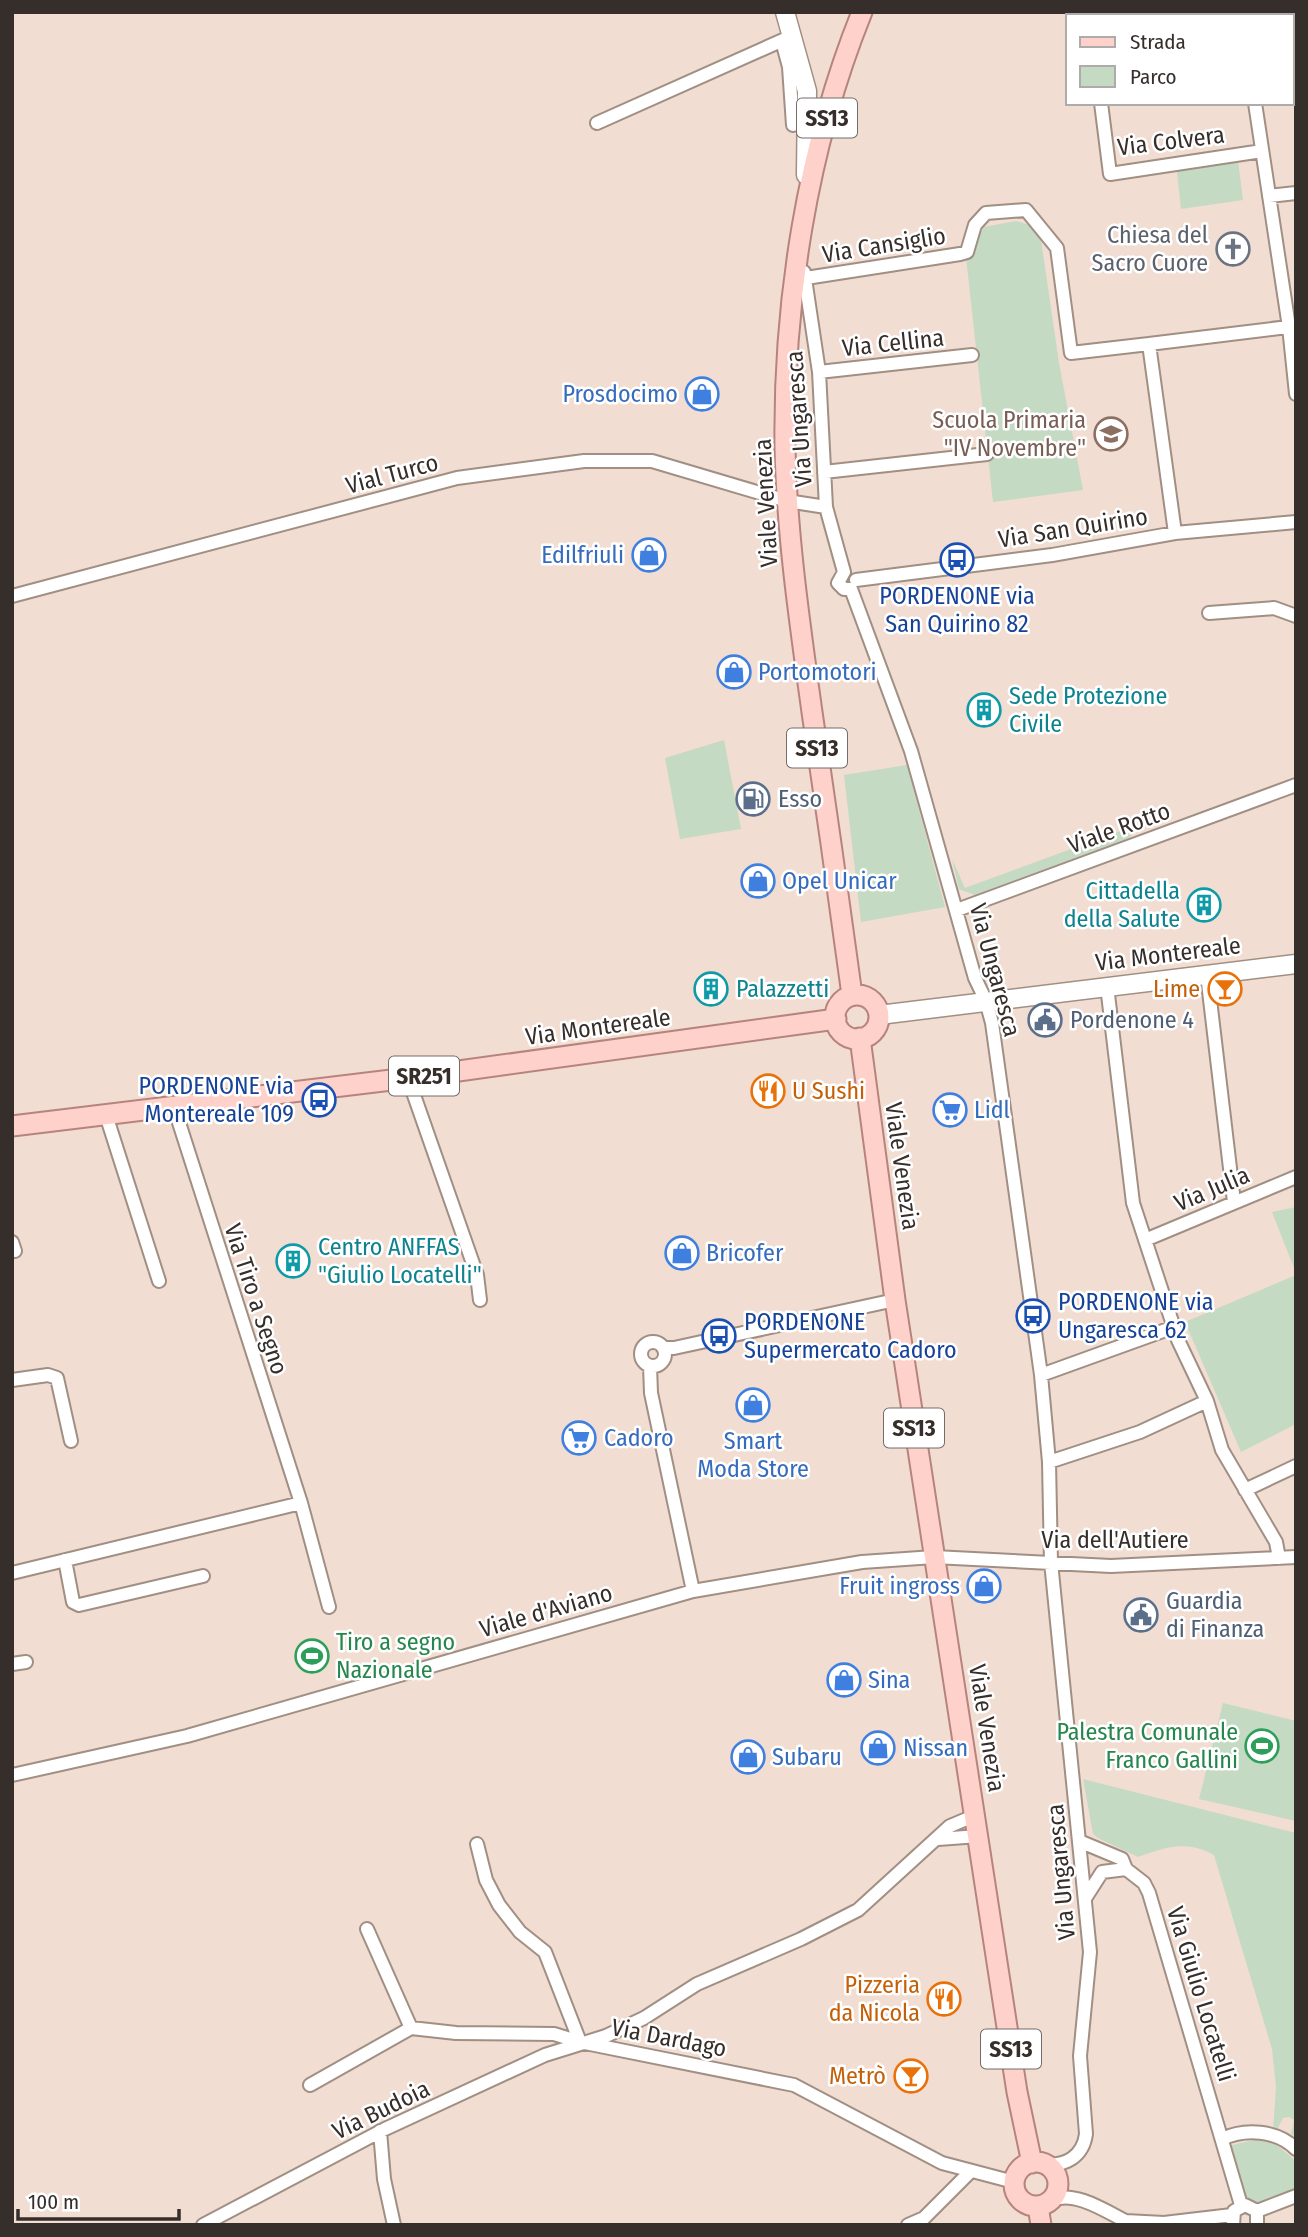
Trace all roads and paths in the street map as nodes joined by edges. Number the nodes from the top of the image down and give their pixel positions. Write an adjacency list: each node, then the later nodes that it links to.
1 (785, 12): 3 (main road)
2 (862, 12): 11 (main road, Viale Venezia / SS13)
3 (787, 39): 6 (street); 7 (street); 11 (main road)
4 (1101, 105): 8 (street, Via Colvera)
5 (1255, 105): 8 (street, Via Colvera)
6 (597, 124)
7 (793, 125)
8 (1262, 151): 10 (street, Via Colvera)
9 (1296, 193): 10 (street)
10 (1269, 197): 13 (street, Via Colvera)
11 (803, 227): 12 (main road, Viale Venezia / SS13)
12 (802, 271): 14 (street, Via Cansiglio); 16 (street, Via Ungaresca); 20 (main road, Viale Venezia / SS13)
13 (1292, 326): 14 (street); 17 (street, Via Colvera)
14 (1149, 344): 23 (street)
15 (972, 355): 16 (street, Via Cellina)
16 (819, 372): 19 (street, Via Ungaresca)
17 (1296, 394)
18 (987, 454): 19 (street)
19 (824, 472): 21 (street, Via Ungaresca)
20 (787, 500): 21 (street, Vial Turco); 25 (street, Vial Turco); 33 (main road, Viale Venezia / SS13)
21 (827, 508): 24 (street, Via Ungaresca)
22 (1296, 522): 23 (street, Via San Quirino)
23 (1175, 533): 24 (street, Via San Quirino)
24 (853, 584): 29 (street, Via Ungaresca)
25 (12, 596)
26 (1209, 614): 27 (street)
27 (1296, 617)
28 (1296, 785): 29 (street, Viale Rotto)
29 (957, 910): 34 (street, Via Ungaresca)
30 (1296, 964): 31 (main road, Via Montereale)
31 (1207, 974): 32 (main road, Via Montereale); 43 (street)
32 (1107, 986): 34 (main road, Via Montereale); 44 (street)
33 (852, 995): 35 (main road); 36 (main road)
34 (986, 1001): 35 (main road, Via Montereale); 51 (street, Via Ungaresca)
35 (879, 1015): 37 (main road)
36 (836, 1019): 37 (main road); 38 (main road, Via Montereale / SR251)
37 (860, 1038): 47 (main road, Viale Venezia / SS13)
38 (408, 1078): 39 (main road, Via Montereale / SR251); 46 (street)
39 (174, 1107): 40 (main road, Via Montereale / SR251); 58 (street, Via Tiro a Segno)
40 (106, 1115): 41 (main road, Via Montereale / SR251); 45 (street)
41 (12, 1126)
42 (1296, 1177): 43 (street, Via Julia)
43 (1234, 1202): 44 (street, Via Julia)
44 (1145, 1240): 48 (street)
45 (159, 1281)
46 (480, 1300)
47 (895, 1300): 49 (street); 59 (main road, Viale Venezia / SS13)
48 (1174, 1327): 51 (street); 53 (street)
49 (663, 1348): 50 (street); 50 (street)
50 (650, 1366): 66 (street)
51 (1041, 1375): 55 (street, Via Ungaresca)
52 (12, 1380): 54 (street)
53 (1208, 1401): 55 (street); 57 (street)
54 (71, 1441)
55 (1049, 1462): 63 (street, Via Ungaresca)
56 (1296, 1466): 57 (street)
57 (1245, 1490): 60 (street)
58 (301, 1503): 62 (street); 67 (street, Via Tiro a Segno)
59 (934, 1556): 63 (street, Via dell'Autiere); 66 (street, Viale d'Aviano); 71 (main road, Viale Venezia / SS13)
60 (1279, 1558): 61 (street, Via dell'Autiere); 63 (street, Via dell'Autiere)
61 (1296, 1558)
62 (65, 1560): 64 (street); 65 (street)
63 (1051, 1562): 74 (street, Via Ungaresca)
64 (12, 1573)
65 (203, 1576)
66 (692, 1591): 70 (street, Viale d'Aviano)
67 (330, 1607)
68 (26, 1662): 69 (street)
69 (12, 1664)
70 (12, 1775)
71 (976, 1815): 72 (main road, Viale Venezia / SS13); 73 (street, Via Budoia)
72 (979, 1836): 73 (street); 88 (main road, Viale Venezia / SS13)
73 (938, 1839): 83 (street, Via Budoia)
74 (1079, 1841): 76 (street, Via Giulio Locatelli); 77 (street, Via Ungaresca)
75 (477, 1844): 83 (street)
76 (1101, 1851): 77 (street); 78 (street, Via Giulio Locatelli)
77 (1081, 1863): 79 (street); 80 (street, Via Ungaresca)
78 (1126, 1869): 79 (street); 86 (street, Via Giulio Locatelli)
79 (1102, 1872): 80 (street)
80 (1085, 1899): 88 (street, Via Ungaresca)
81 (367, 1929): 82 (street)
82 (411, 2028): 83 (street, Via Dardago); 84 (street)
83 (580, 2042): 85 (street, Via Budoia); 89 (street, Via Dardago)
84 (310, 2085)
85 (380, 2131): 97 (street, Via Budoia); 98 (street)
86 (1222, 2139): 87 (street); 94 (street, Via Giulio Locatelli)
87 (1296, 2149)
88 (1037, 2164): 90 (main road); 93 (main road, Viale Venezia / SS13)
89 (970, 2172): 90 (street, Via Dardago); 99 (street)
90 (1014, 2182): 93 (main road)
91 (1296, 2196): 95 (street)
92 (1296, 2204): 95 (street)
93 (1043, 2210): 96 (street)
94 (1231, 2218): 95 (street); 96 (street)
95 (1257, 2218)
96 (1125, 2222)
97 (203, 2225)
98 (394, 2225)
99 (908, 2225)

